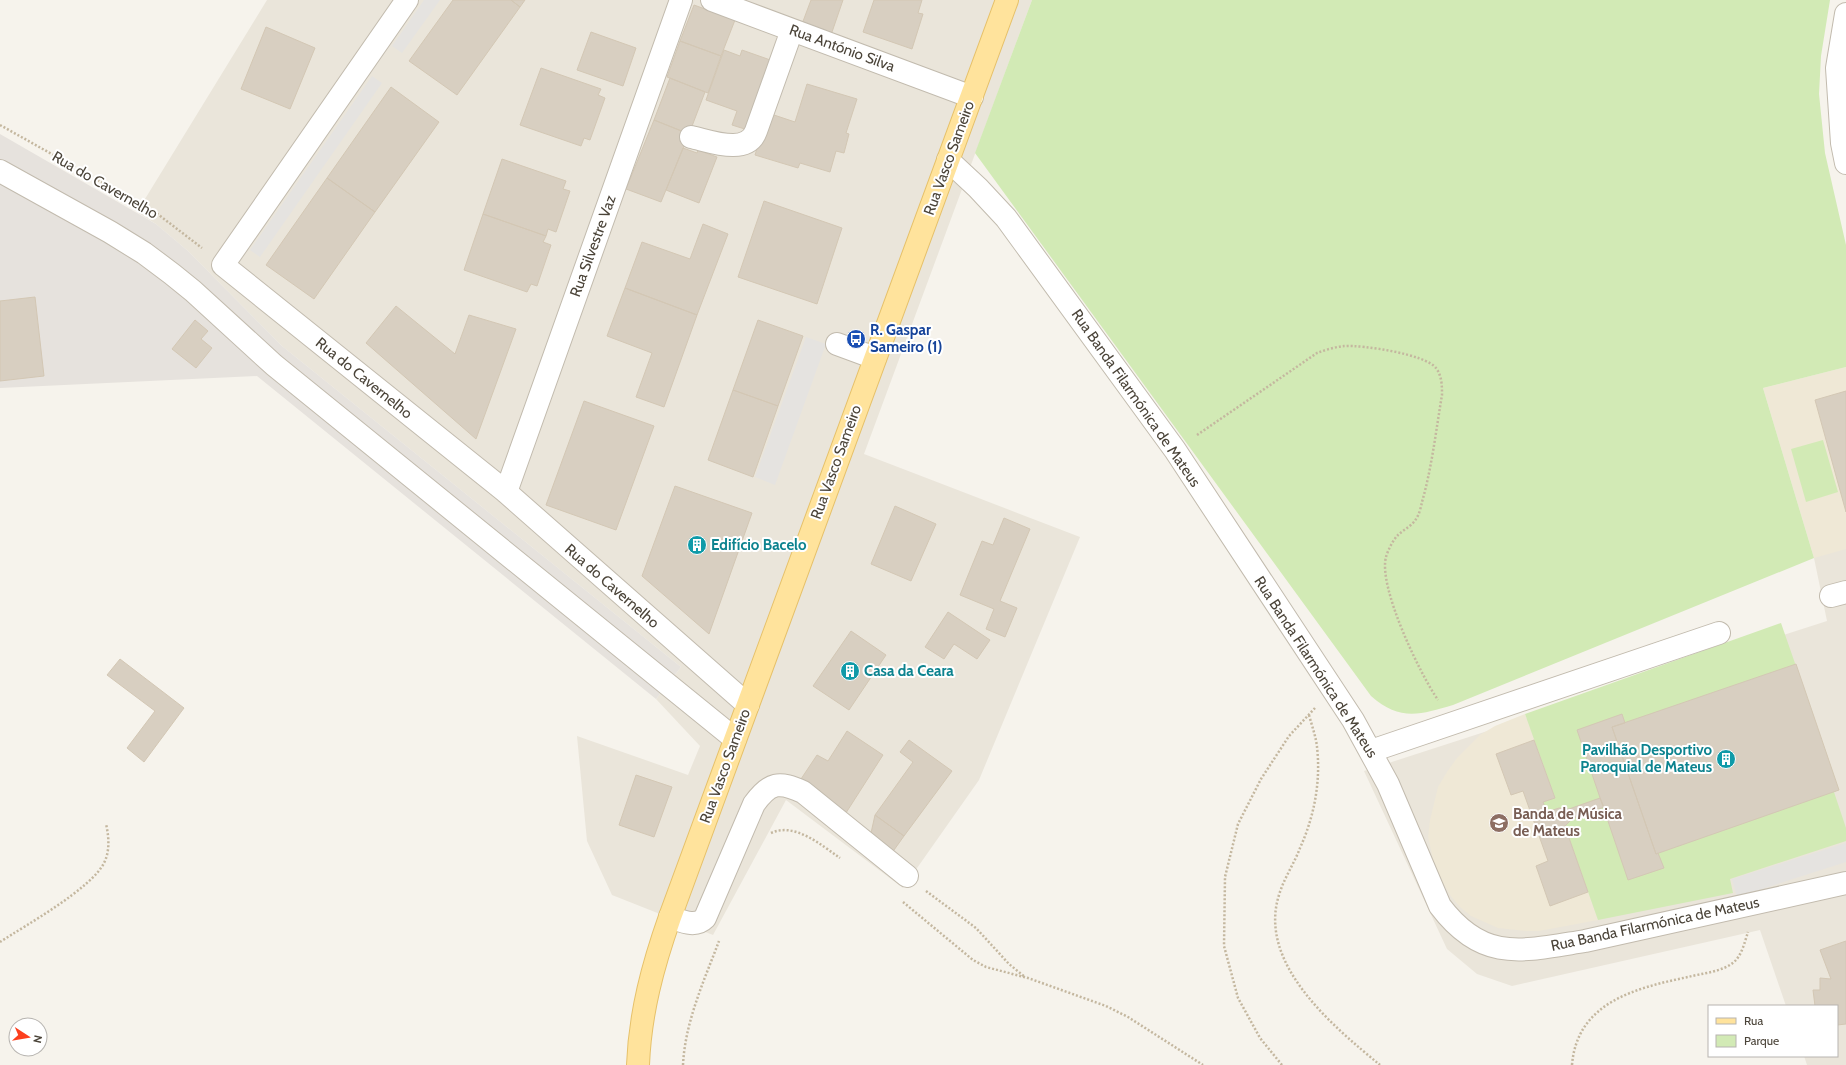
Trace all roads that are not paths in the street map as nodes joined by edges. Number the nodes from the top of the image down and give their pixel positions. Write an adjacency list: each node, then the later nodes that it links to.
1 (408, 0): 14 (street, Rua do Cavernelho)
2 (681, 0): 14 (street, Rua Silvestre Vaz)
3 (712, 0): 6 (street, Rua António Silva)
4 (1007, 0): 7 (main road, Rua Vasco Sameiro)
5 (1846, 14): 10 (street)
6 (792, 30): 7 (street, Rua António Silva); 8 (street)
7 (972, 97): 9 (main road, Rua Vasco Sameiro)
8 (691, 137)
9 (948, 160): 13 (main road, Rua Vasco Sameiro); 18 (street, Rua Banda Filarmónica de Mateus)
10 (1846, 163)
11 (0, 172): 17 (street)
12 (837, 344): 13 (street)
13 (875, 358): 16 (main road, Rua Vasco Sameiro)
14 (506, 492): 16 (street, Rua do Cavernelho)
15 (1719, 633): 18 (street)
16 (748, 705): 17 (main road, Rua Vasco Sameiro)
17 (735, 739): 21 (main road, Rua Vasco Sameiro)
18 (1371, 751): 20 (street, Rua Banda Filarmónica de Mateus)
19 (907, 876): 21 (street)
20 (1846, 882)
21 (670, 917): 22 (main road, Rua Vasco Sameiro)
22 (638, 1065)

